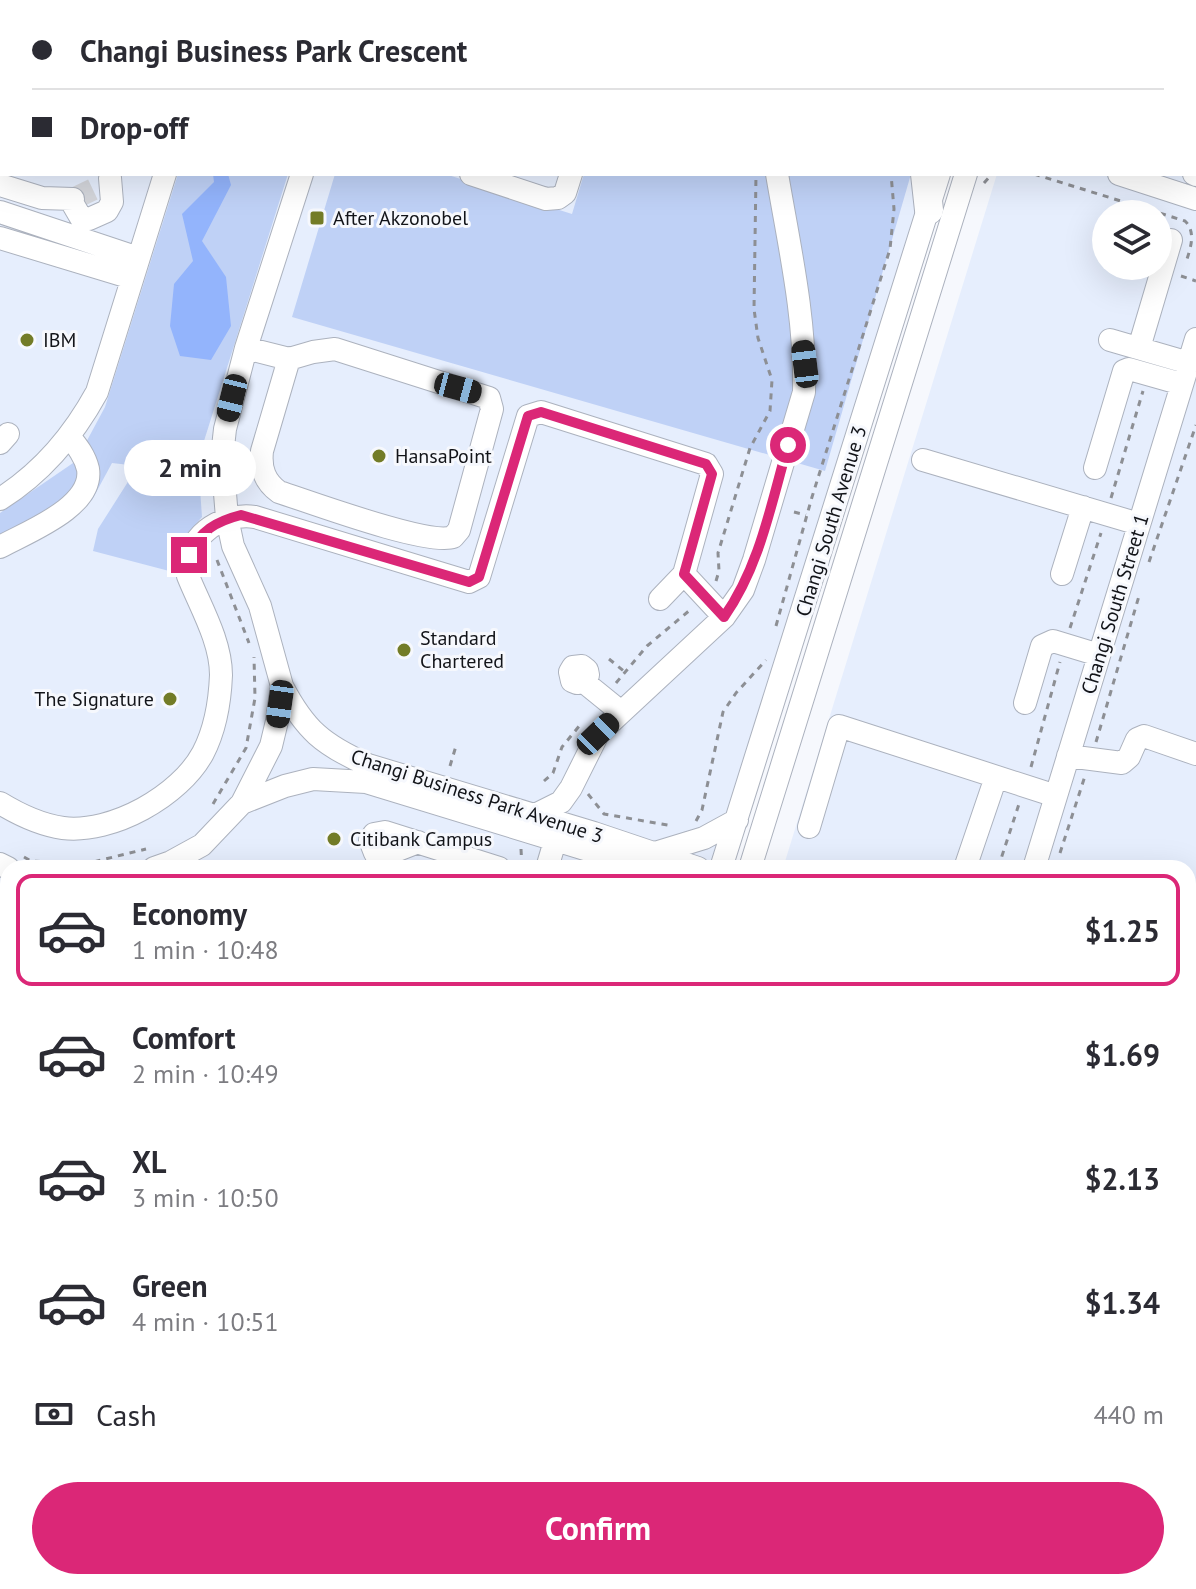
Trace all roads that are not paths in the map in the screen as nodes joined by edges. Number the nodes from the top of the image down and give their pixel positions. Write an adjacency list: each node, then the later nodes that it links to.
1 (164, 176): 18 (street)
2 (301, 176): 22 (street)
3 (477, 176): 4 (street)
4 (570, 176)
5 (777, 176): 37 (street)
6 (925, 176): 14 (main road)
7 (938, 176): 14 (street, Changi South Avenue 3)
8 (965, 176): 61 (street, Changi South Avenue 3)
9 (1125, 176): 13 (street)
10 (107, 180): 12 (street)
11 (0, 185): 12 (street)
12 (69, 199): 16 (street)
13 (1196, 199)
14 (929, 210): 51 (street, Changi South Avenue 3)
15 (0, 212): 16 (street)
16 (53, 230): 18 (street)
17 (0, 238): 18 (street)
18 (135, 268): 26 (street)
19 (1159, 280): 23 (street)
20 (1196, 339): 25 (street, Changi South Street 1)
21 (1110, 340): 23 (street)
22 (246, 348): 24 (street); 31 (street)
23 (1139, 348): 25 (street)
24 (289, 359): 24 (street)
25 (1185, 374): 28 (street); 32 (street, Changi South Street 1)
26 (69, 436): 29 (street); 33 (street)
27 (923, 460): 30 (street)
28 (1095, 468)
29 (2, 494)
30 (1083, 507): 32 (street); 35 (street)
31 (218, 523): 34 (street); 40 (street); 48 (street)
32 (1139, 524): 38 (street, Changi South Street 1)
33 (0, 547)
34 (684, 574): 36 (street); 37 (street)
35 (1062, 574)
36 (660, 599)
37 (724, 617): 42 (street)
38 (1099, 655): 41 (street); 44 (street, Changi South Street 1)
39 (584, 682): 42 (street)
40 (282, 686): 49 (street); 50 (street, Changi Business Park Avenue 3)
41 (1025, 703)
42 (621, 712): 46 (street)
43 (1196, 754): 44 (street)
44 (1068, 756): 47 (street, Changi South Street 1)
45 (996, 777): 47 (street); 52 (street); 62 (street)
46 (579, 791): 50 (street); 53 (street)
47 (1056, 796): 63 (street, Changi South Street 1)
48 (0, 803)
49 (242, 803): 54 (street, Changi Business Park Avenue 3); 56 (street)
50 (535, 815): 53 (street, Changi Business Park Avenue 3)
51 (737, 820): 59 (street); 60 (street, Changi South Avenue 3)
52 (809, 827)
53 (594, 833): 59 (street, Changi Business Park Avenue 3)
54 (555, 841): 58 (street); 59 (street, Changi Business Park Avenue 3)
55 (418, 842): 57 (street)
56 (175, 860)
57 (474, 860)
58 (549, 860)
59 (651, 860)
60 (724, 860)
61 (752, 860)
62 (968, 860)
63 (1036, 860)

